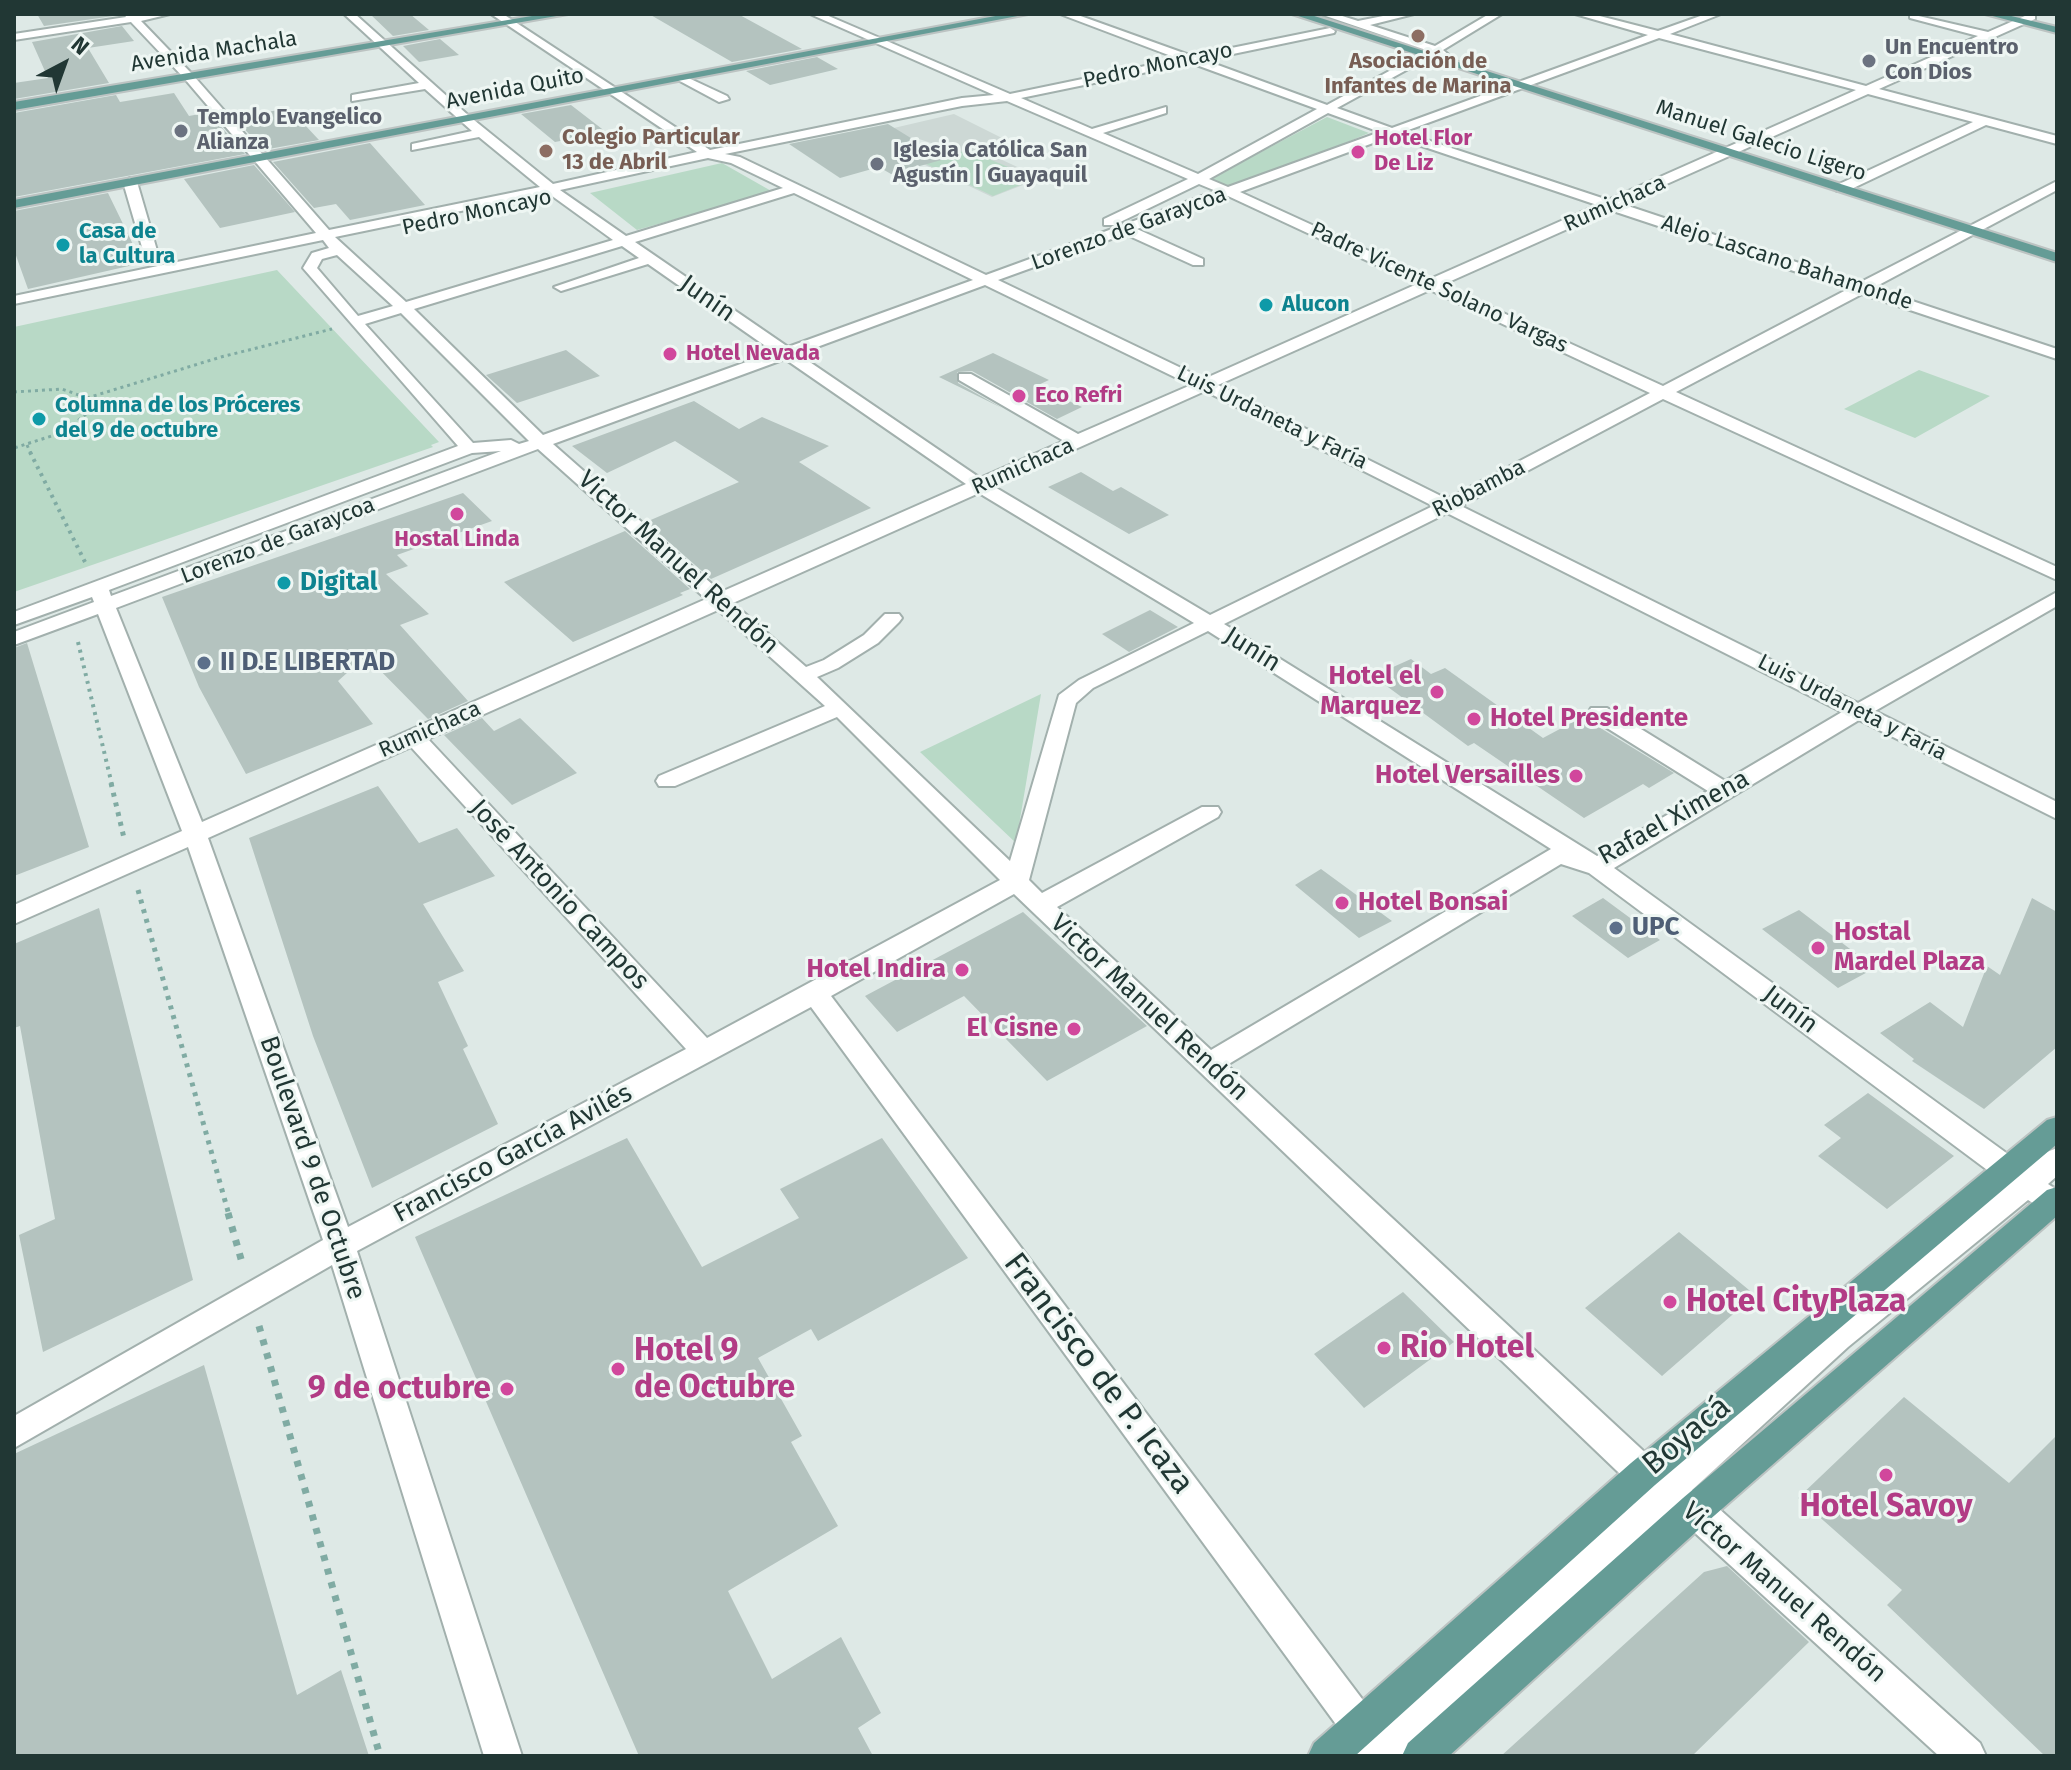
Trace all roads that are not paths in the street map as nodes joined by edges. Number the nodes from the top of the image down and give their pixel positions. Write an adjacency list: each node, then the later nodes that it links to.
1 (165, 14): 18 (street)
2 (349, 14): 31 (street, Junín)
3 (496, 14): 21 (street, Luis Urdaneta y Faría)
4 (563, 14): 21 (main road, Avenida Machala)
5 (815, 14): 26 (street, Padre Vicente Solano Vargas)
6 (957, 14): 26 (main road, Avenida Quito)
7 (1023, 14): 30 (main road, Avenida Quito)
8 (1052, 14): 33 (street)
9 (1065, 14): 33 (street, Alejo Lascano Bahamonde)
10 (1081, 14): 33 (street)
11 (1297, 14): 35 (main road, Manuel Galecio Ligero)
12 (1325, 14): 23 (street, Manuel Galecio Ligero)
13 (1409, 14): 23 (street)
14 (1497, 14): 32 (street)
15 (1580, 14): 27 (street)
16 (1716, 14): 27 (street, Lorenzo de Garaycoa)
17 (1990, 14): 20 (main road)
18 (131, 16): 29 (street); 38 (street, Victor Manuel Rendón)
19 (1914, 16): 28 (street)
20 (2023, 17): 22 (main road); 24 (main road); 28 (street, Rumichaca)
21 (509, 23): 31 (main road, Avenida Machala); 40 (street, Luis Urdaneta y Faría)
22 (2057, 24)
23 (1357, 25): 32 (street, Manuel Galecio Ligero)
24 (2057, 30)
25 (1330, 31): 33 (street, Pedro Moncayo)
26 (857, 33): 30 (street, Padre Vicente Solano Vargas); 40 (main road, Avenida Quito)
27 (1654, 34): 41 (street, Lorenzo de Garaycoa); 42 (street)
28 (1989, 36): 42 (street, Rumichaca)
29 (14, 37)
30 (877, 41): 39 (main road, Avenida Quito); 43 (street, Padre Vicente Solano Vargas)
31 (381, 45): 36 (street, Junín); 38 (main road, Avenida Machala)
32 (1436, 50): 35 (street, Manuel Galecio Ligero)
33 (1188, 60): 43 (street, Pedro Moncayo); 50 (street, Alejo Lascano Bahamonde)
34 (1417, 60): 50 (street)
35 (1452, 63): 41 (main road, Manuel Galecio Ligero)
36 (415, 71): 37 (street); 47 (street, Junín)
37 (395, 75)
38 (188, 76): 48 (main road, Avenida Machala); 57 (street, Victor Manuel Rendón)
39 (682, 78): 40 (main road, Avenida Quito); 45 (street)
40 (602, 86): 47 (main road, Avenida Quito); 47 (main road, Avenida Quito); 61 (street, Luis Urdaneta y Faría)
41 (1522, 87): 54 (street, Lorenzo de Garaycoa); 60 (main road, Manuel Galecio Ligero)
42 (1871, 90): 51 (street); 60 (street, Rumichaca)
43 (1011, 97): 46 (street, Pedro Moncayo); 53 (street, Padre Vicente Solano Vargas)
44 (356, 98): 47 (street)
45 (723, 99)
46 (986, 102): 61 (street, Pedro Moncayo); 63 (street, Pedro Moncayo)
47 (444, 104): 52 (street, Junín); 62 (main road, Avenida Quito)
48 (14, 106)
49 (1162, 110): 53 (street)
50 (1326, 110): 54 (street, Alejo Lascano Bahamonde); 64 (street)
51 (1986, 120): 55 (street); 67 (street)
52 (483, 132): 58 (street); 69 (street, Junín)
53 (1091, 133): 64 (street, Padre Vicente Solano Vargas)
54 (1394, 133): 70 (street, Lorenzo de Garaycoa); 72 (street, Alejo Lascano Bahamonde)
55 (2057, 140)
56 (262, 142): 57 (main road)
57 (247, 145): 59 (main road); 62 (street, Victor Manuel Rendón)
58 (416, 147)
59 (231, 148)
60 (1732, 152): 67 (main road, Manuel Galecio Ligero); 72 (street, Rumichaca)
61 (708, 154): 63 (street, Luis Urdaneta y Faría); 69 (street, Pedro Moncayo)
62 (258, 158): 65 (main road, Avenida Quito); 76 (street, Victor Manuel Rendón)
63 (735, 160): 68 (street, Luis Urdaneta y Faría); 69 (street, Pedro Moncayo)
64 (1197, 180): 70 (street, Padre Vicente Solano Vargas); 81 (street)
65 (130, 182): 71 (main road, Avenida Quito); 77 (street)
66 (2057, 185): 74 (street, Riobamba)
67 (1842, 188): 74 (main road, Manuel Galecio Ligero)
68 (795, 189): 75 (street); 81 (street, Luis Urdaneta y Faría)
69 (555, 192): 75 (street, Junín); 76 (street, Pedro Moncayo)
70 (1231, 193): 73 (street, Lorenzo de Garaycoa); 82 (street, Padre Vicente Solano Vargas)
71 (14, 204)
72 (1612, 205): 82 (street, Rumichaca); 84 (street, Alejo Lascano Bahamonde)
73 (1127, 230): 80 (street); 81 (street, Lorenzo de Garaycoa)
74 (1974, 231): 78 (main road, Manuel Galecio Ligero); 84 (street, Riobamba)
75 (623, 240): 79 (street, Junín); 86 (street)
76 (332, 243): 85 (street, Pedro Moncayo); 86 (street, Victor Manuel Rendón); 87 (street, Pedro Moncayo); 88 (street)
77 (151, 254)
78 (2057, 258)
79 (650, 259): 83 (street); 89 (street, Junín)
80 (1198, 262)
81 (988, 279): 89 (street, Lorenzo de Garaycoa); 92 (street, Luis Urdaneta y Faría)
82 (1434, 285): 92 (street, Rumichaca); 93 (street, Padre Vicente Solano Vargas)
83 (561, 287)
84 (1864, 289): 90 (street, Alejo Lascano Bahamonde); 93 (street, Riobamba)
85 (14, 300)
86 (403, 307): 88 (street); 94 (street, Victor Manuel Rendón)
87 (14, 315)
88 (355, 322): 96 (street)
89 (786, 354): 94 (street, Lorenzo de Garaycoa); 97 (street, Junín)
90 (2057, 354)
91 (965, 377): 95 (street)
92 (1207, 386): 95 (street, Rumichaca); 98 (street, Luis Urdaneta y Faría)
93 (1663, 393): 98 (street, Riobamba); 99 (street, Padre Vicente Solano Vargas)
94 (541, 442): 96 (street, Lorenzo de Garaycoa); 100 (street, Lorenzo de Garaycoa); 102 (street, Victor Manuel Rendón)
95 (1079, 442): 97 (street, Rumichaca)
96 (469, 448): 100 (street, Lorenzo de Garaycoa)
97 (980, 486): 102 (street, Rumichaca); 105 (street, Junín)
98 (1449, 505): 105 (street, Riobamba); 109 (street, Luis Urdaneta y Faría)
99 (2057, 574)
100 (102, 597): 104 (street, Lorenzo de Garaycoa); 106 (street, Lorenzo de Garaycoa); 116 (street, Boulevard 9 de Octubre)
101 (2057, 598): 109 (street, Rafael Ximena)
102 (721, 601): 107 (street, Victor Manuel Rendón); 111 (street, Rumichaca)
103 (892, 618): 107 (street)
104 (14, 619)
105 (1209, 623): 117 (street, Junín); 118 (street, Riobamba)
106 (14, 639)
107 (803, 675): 108 (street, Victor Manuel Rendón)
108 (840, 708): 112 (street); 118 (street, Victor Manuel Rendón)
109 (1859, 711): 113 (street, Rafael Ximena); 114 (street, Luis Urdaneta y Faría)
110 (1599, 713): 113 (street)
111 (414, 737): 116 (street, Rumichaca); 122 (street, José Antonio Campos)
112 (667, 781)
113 (1725, 791): 117 (street, Rafael Ximena)
114 (2057, 811)
115 (1210, 812): 119 (street)
116 (195, 834): 120 (street, Rumichaca); 127 (street, Boulevard 9 de Octubre)
117 (1597, 867): 123 (street, Rafael Ximena); 126 (street, Junín)
118 (1016, 882): 119 (street, Victor Manuel Rendón); 121 (street, Francisco García Avilés)
119 (1040, 905): 123 (street, Victor Manuel Rendón)
120 (14, 915)
121 (815, 993): 122 (street, Francisco García Avilés); 130 (street, Francisco de P. Icaza)
122 (704, 1052): 127 (street, Francisco García Avilés)
123 (1208, 1064): 129 (street, Victor Manuel Rendón)
124 (2057, 1128): 126 (main road, Boyacá)
125 (2057, 1160): 126 (street, Boyacá)
126 (2040, 1193): 129 (street, Boyacá)
127 (339, 1246): 128 (street, Francisco García Avilés); 131 (street, Boulevard 9 de Octubre)
128 (14, 1433)
129 (1668, 1492): 130 (street, Boyacá); 133 (main road, Boyacá); 134 (street, Victor Manuel Rendón)
130 (1374, 1748): 132 (main road, Boyacá)
131 (503, 1756)
132 (1327, 1756)
133 (1421, 1756)
134 (1967, 1756)

